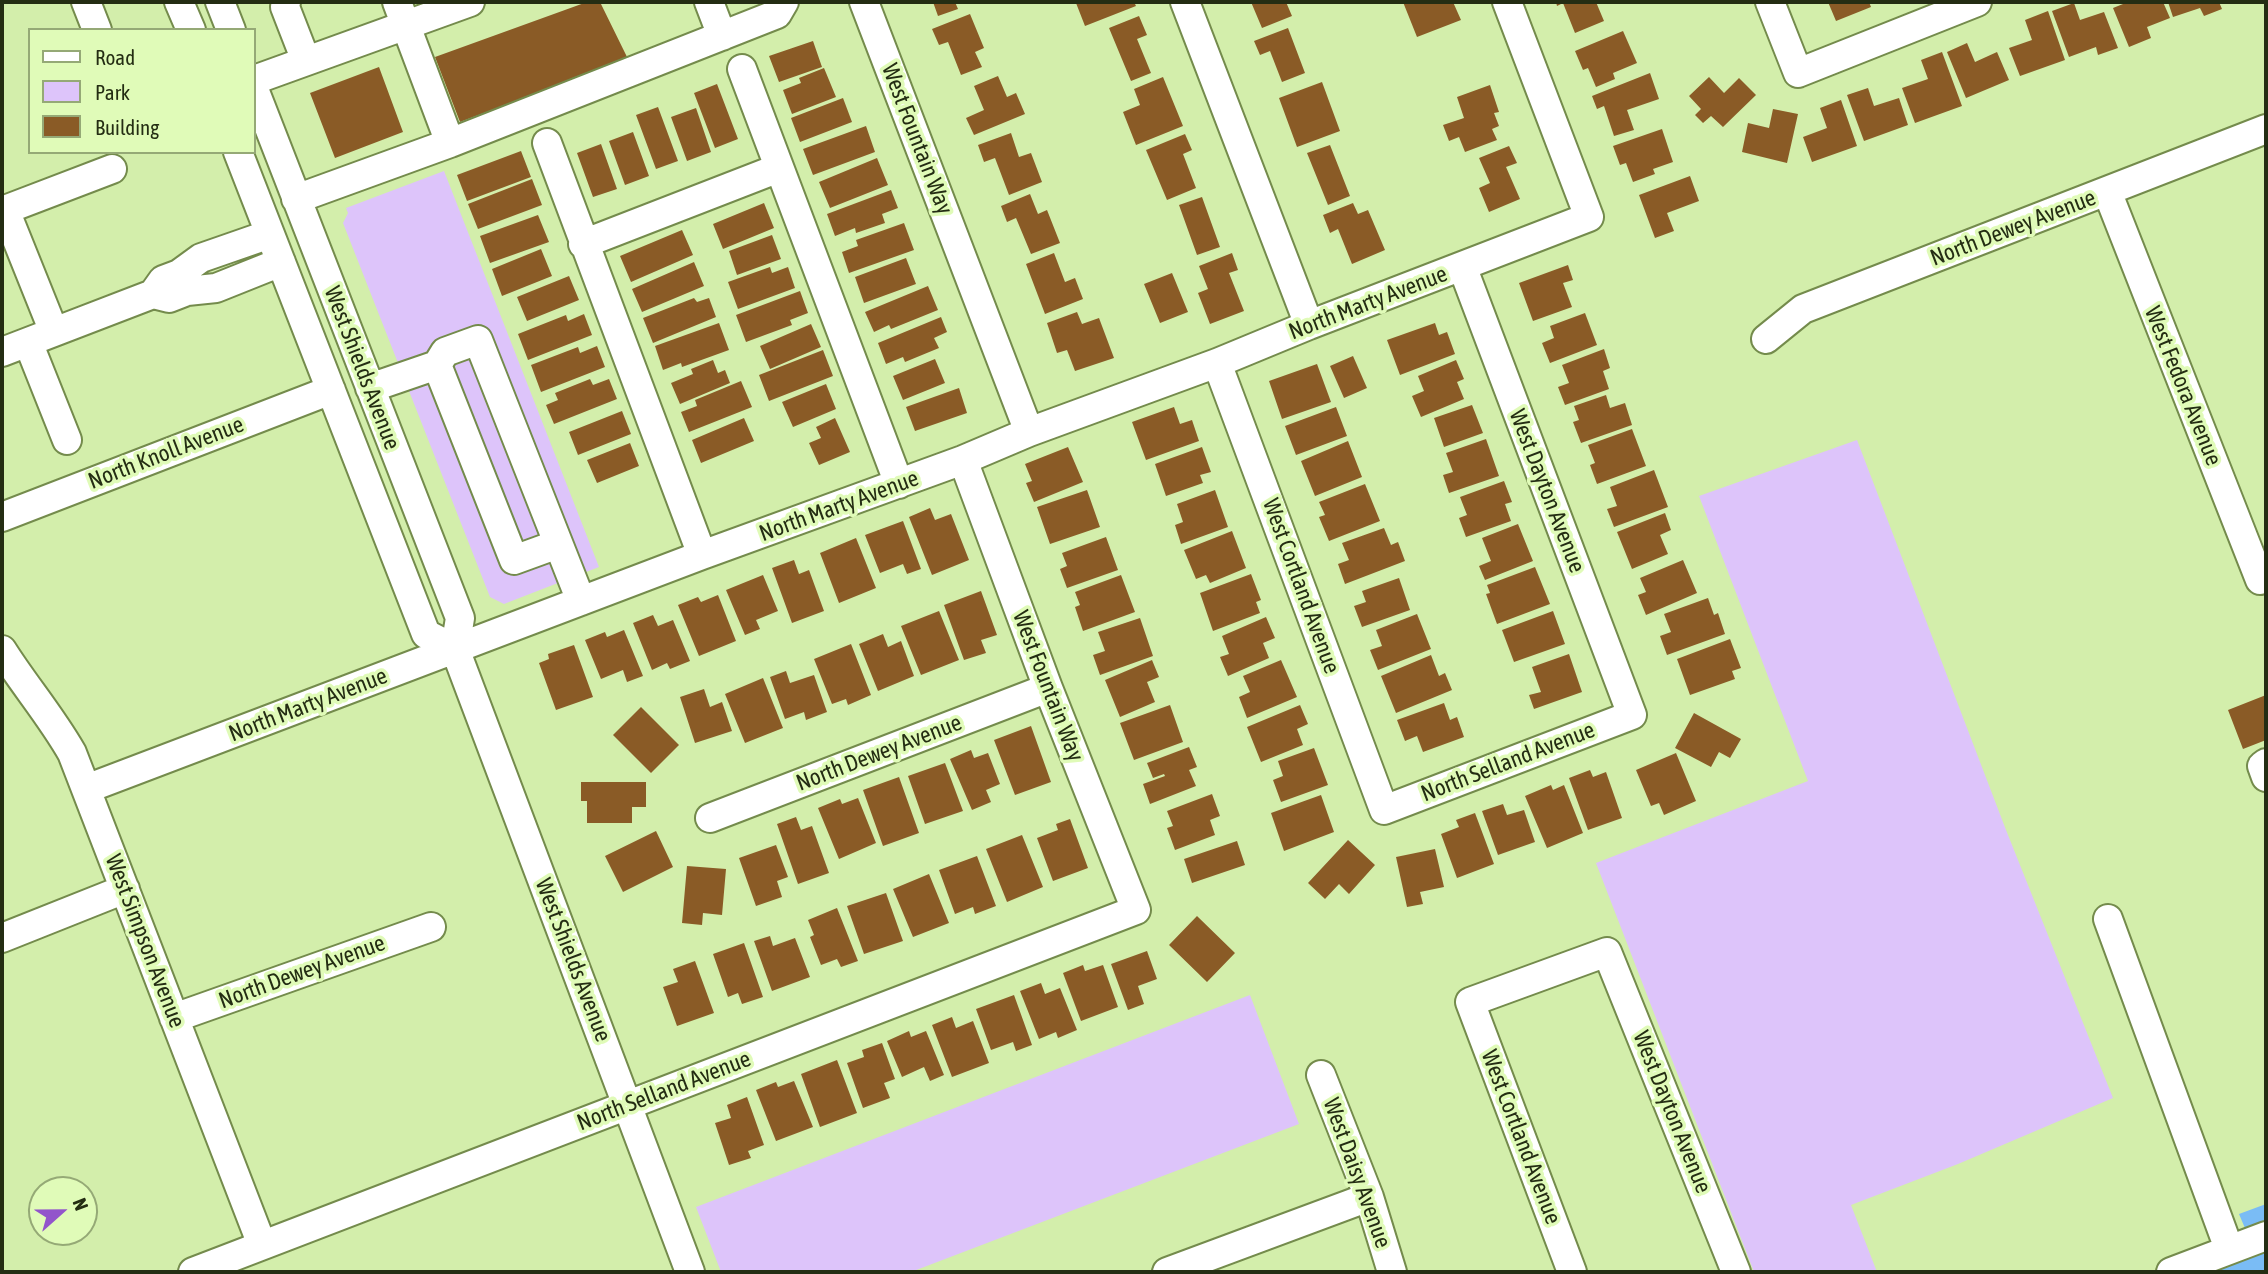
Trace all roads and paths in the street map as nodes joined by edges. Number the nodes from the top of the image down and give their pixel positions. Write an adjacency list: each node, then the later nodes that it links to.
1 (86, 2): 14 (street)
2 (179, 2): 15 (street)
3 (220, 2): 16 (street)
4 (286, 2): 18 (street)
5 (470, 2): 13 (street)
6 (709, 2): 17 (street)
7 (783, 2): 17 (street)
8 (864, 2): 46 (street, West Fountain Way)
9 (1185, 2): 37 (street)
10 (1507, 2): 35 (street, North Marty Avenue)
11 (1770, 2): 12 (street)
12 (1977, 2)
13 (401, 13): 18 (street); 23 (street)
14 (96, 28)
15 (190, 28)
16 (230, 28)
17 (722, 36): 23 (street)
18 (306, 61): 20 (street)
19 (741, 69): 27 (street)
20 (256, 79)
21 (256, 94): 30 (street, West Shields Avenue)
22 (2266, 129): 29 (street, North Dewey Avenue)
23 (450, 143): 30 (street)
24 (547, 143): 33 (street)
25 (256, 148): 30 (street)
26 (239, 154): 32 (street, West Shields Avenue)
27 (779, 168): 33 (street); 49 (street)
28 (112, 169): 31 (street)
29 (2106, 191): 39 (street, North Dewey Avenue); 53 (street, West Fedora Avenue)
30 (296, 199): 44 (street, West Shields Avenue)
31 (4, 210): 38 (street)
32 (270, 234): 34 (street, West Shields Avenue); 36 (street)
33 (583, 244): 52 (street)
34 (281, 262): 36 (street); 45 (street, West Shields Avenue)
35 (1462, 266): 37 (street, North Marty Avenue); 58 (street, West Dayton Avenue)
36 (153, 294): 38 (street)
37 (1309, 325): 42 (street, North Marty Avenue)
38 (54, 332): 40 (street)
39 (1766, 339)
40 (28, 342): 41 (street); 47 (street)
41 (2, 352)
42 (1217, 363): 46 (street, North Marty Avenue); 62 (street, West Cortland Avenue)
43 (438, 365): 44 (street); 51 (street); 51 (street)
44 (370, 388): 55 (street, West Shields Avenue)
45 (331, 390): 50 (street, North Knoll Avenue); 55 (street, West Shields Avenue)
46 (1029, 432): 48 (street, North Marty Avenue)
47 (67, 440)
48 (963, 460): 49 (street, North Marty Avenue); 57 (street, West Fountain Way)
49 (899, 484): 52 (street, North Marty Avenue)
50 (2, 516)
51 (558, 544): 54 (street)
52 (702, 555): 54 (street, North Marty Avenue)
53 (2263, 579)
54 (581, 601): 55 (street, North Marty Avenue)
55 (455, 649): 61 (street, North Marty Avenue); 72 (street, West Shields Avenue)
56 (2, 650): 61 (street, West Simpson Avenue)
57 (1048, 688): 63 (street, North Dewey Avenue); 65 (street, West Fountain Way)
58 (1632, 715): 62 (street, North Selland Avenue)
59 (2266, 763): 60 (street)
60 (2266, 777)
61 (86, 789): 64 (street, West Simpson Avenue)
62 (1384, 810)
63 (710, 818)
64 (125, 889): 68 (street); 70 (street, West Simpson Avenue)
65 (1136, 910): 72 (street, North Selland Avenue)
66 (2108, 919): 76 (street)
67 (430, 927): 70 (street, North Dewey Avenue)
68 (2, 938)
69 (1470, 1002): 81 (street, West Cortland Avenue); 82 (street, West Dayton Avenue)
70 (174, 1018): 75 (street, West Simpson Avenue)
71 (1321, 1075): 73 (street, West Daisy Avenue)
72 (628, 1105): 75 (street, North Selland Avenue); 78 (street, West Shields Avenue)
73 (1369, 1197): 79 (street); 80 (street, West Daisy Avenue)
74 (2266, 1236): 76 (street)
75 (262, 1245): 77 (street, North Selland Avenue)
76 (2229, 1249): 83 (street)
77 (193, 1272)
78 (690, 1272)
79 (1167, 1272)
80 (1392, 1272)
81 (1572, 1272)
82 (1736, 1272)
83 (2171, 1272)

